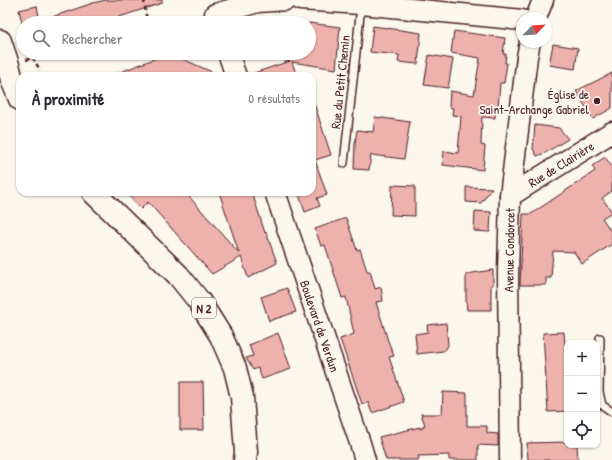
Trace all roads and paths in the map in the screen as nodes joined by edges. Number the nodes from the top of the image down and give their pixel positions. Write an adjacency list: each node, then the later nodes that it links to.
1 (144, 0): 7 (path)
2 (286, 0): 8 (main road)
3 (300, 0): 5 (main road)
4 (543, 0): 6 (main road)
5 (361, 4): 9 (main road); 16 (lane, Rue du Petit Chemin)
6 (538, 12)
7 (146, 16)
8 (222, 16)
9 (516, 19)
10 (0, 41): 14 (main road)
11 (529, 48): 19 (main road, Avenue Condorcet)
12 (230, 60): 13 (main road)
13 (235, 72)
14 (16, 90)
15 (612, 132): 19 (main road, Rue de Clairière)
16 (344, 163)
17 (97, 196): 22 (main road, N 2)
18 (276, 196): 23 (main road, Boulevard de Verdun)
19 (510, 196): 24 (main road, Avenue Condorcet)
20 (600, 338): 21 (lane)
21 (612, 412)
22 (245, 460)
23 (365, 460)
24 (510, 460)

